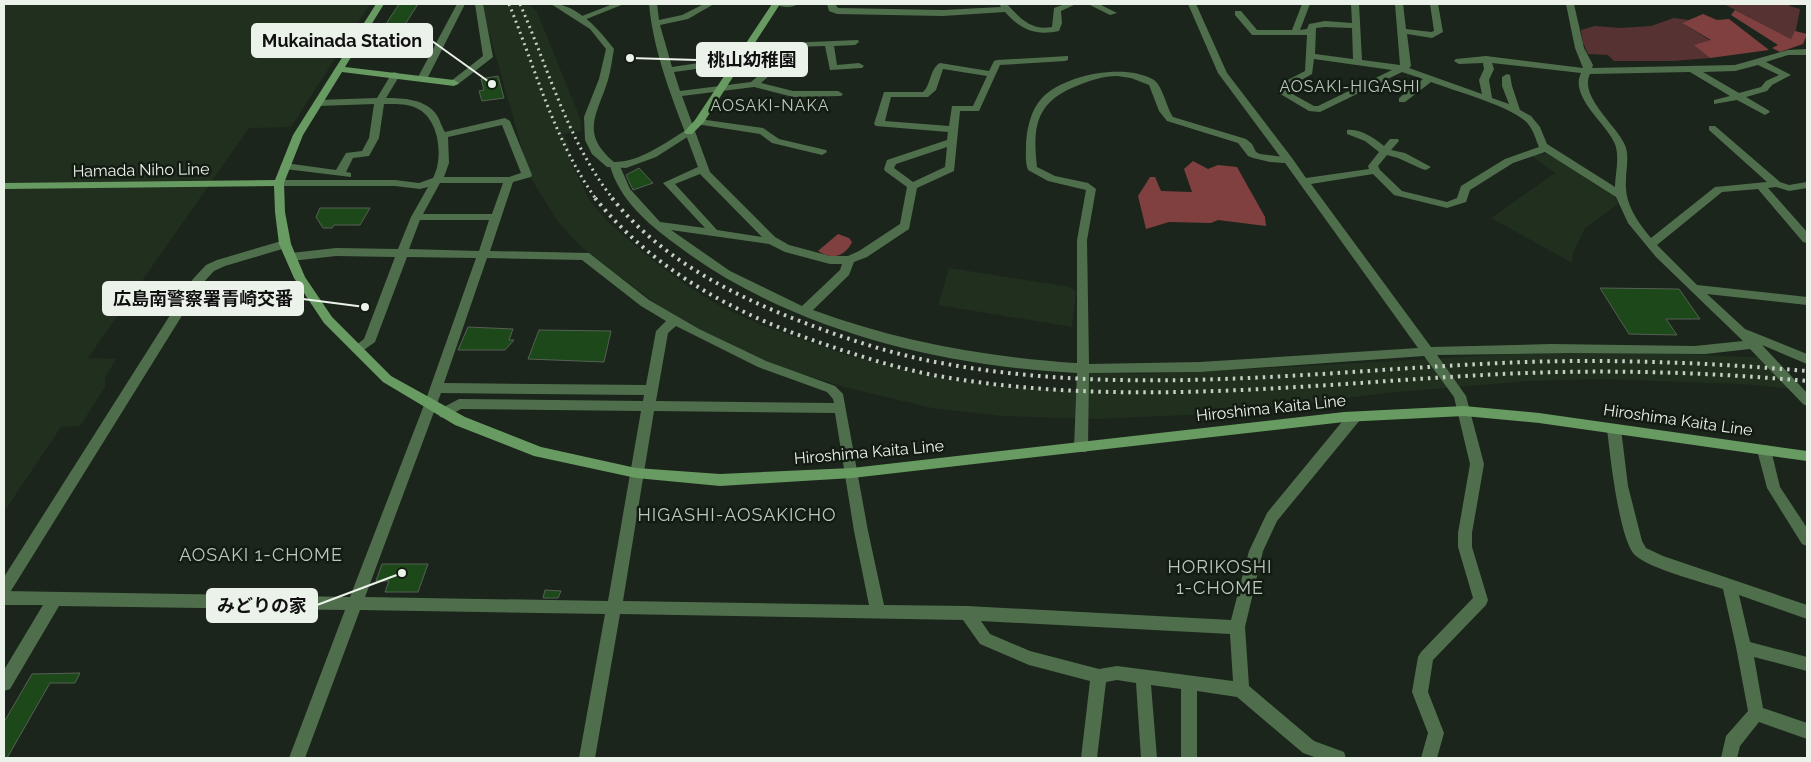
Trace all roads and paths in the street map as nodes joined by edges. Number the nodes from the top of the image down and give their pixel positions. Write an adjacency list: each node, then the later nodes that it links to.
1 (380, 4): 40 (main road, Hiroshima Kaita Line)
2 (461, 4): 47 (street)
3 (478, 4): 49 (street)
4 (555, 4): 22 (street)
5 (617, 4): 22 (street)
6 (653, 4): 23 (street)
7 (710, 4): 23 (street)
8 (778, 4): 9 (street); 34 (main road)
9 (794, 4)
10 (831, 4): 19 (street)
11 (1072, 4): 19 (street)
12 (1092, 4): 20 (street)
13 (1192, 4): 73 (street)
14 (1306, 4): 26 (street)
15 (1356, 4): 24 (street)
16 (1399, 4): 25 (street)
17 (1434, 4): 25 (street)
18 (1570, 4): 43 (street)
19 (1006, 6)
20 (1113, 13)
21 (1238, 13): 26 (street)
22 (580, 18): 75 (street)
23 (655, 24): 41 (street)
24 (1356, 26): 27 (street); 36 (street)
25 (1402, 30): 39 (street)
26 (1295, 32): 27 (street)
27 (1312, 32): 31 (street)
28 (855, 42): 29 (street)
29 (829, 43): 38 (street); 50 (street)
30 (1807, 52): 37 (street)
31 (1311, 56): 36 (street); 39 (street)
32 (1065, 58): 44 (street)
33 (1486, 59): 35 (street); 43 (street); 56 (street)
34 (740, 60): 41 (street); 51 (main road)
35 (1459, 61)
36 (1358, 62): 39 (street)
37 (1760, 63): 42 (street); 54 (street)
38 (859, 66)
39 (1400, 68): 48 (street)
40 (339, 69): 45 (main road); 59 (main road, Hiroshima Kaita Line)
41 (668, 70): 52 (street)
42 (1694, 71): 43 (street); 54 (street)
43 (1588, 72): 90 (street)
44 (992, 74): 64 (street); 64 (street)
45 (395, 75): 47 (main road); 57 (street)
46 (1507, 77): 60 (street)
47 (422, 79): 49 (main road)
48 (1429, 79): 55 (street); 56 (street)
49 (454, 83)
50 (754, 84): 51 (street); 53 (street)
51 (721, 88): 52 (street); 62 (main road)
52 (676, 94): 65 (street)
53 (838, 94)
54 (1738, 96): 58 (street); 61 (street)
55 (1402, 100)
56 (1488, 100): 60 (street)
57 (379, 102): 59 (street); 67 (street); 79 (street)
58 (1717, 102)
59 (318, 103): 74 (main road, Hiroshima Kaita Line)
60 (1516, 111): 70 (street)
61 (1765, 112)
62 (699, 122): 65 (main road); 71 (street)
63 (1712, 128): 85 (street)
64 (952, 129): 69 (street)
65 (689, 132): 75 (street); 77 (street)
66 (1350, 132): 72 (street)
67 (443, 135): 80 (street); 81 (street)
68 (1394, 141): 72 (street)
69 (951, 142): 88 (street); 88 (street)
70 (1546, 148): 78 (street); 90 (street)
71 (822, 152)
72 (1384, 152): 76 (street); 78 (street)
73 (1288, 160): 82 (street); 112 (street)
74 (285, 166): 79 (street); 83 (main road, Hiroshima Kaita Line)
75 (615, 166): 93 (street)
76 (1426, 167)
77 (703, 169): 94 (street); 96 (street)
78 (1375, 171): 82 (street)
79 (340, 173): 84 (street)
80 (437, 180): 81 (street); 84 (street); 91 (street)
81 (509, 180): 92 (street)
82 (1306, 181): 110 (street)
83 (280, 183): 84 (street); 87 (main road, Hamada Niho Line); 98 (main road, Hiroshima Kaita Line)
84 (374, 183)
85 (1776, 184): 86 (street); 89 (street)
86 (1807, 185)
87 (4, 186)
88 (912, 186): 102 (street)
89 (1760, 186): 95 (street); 97 (street)
90 (1621, 196): 97 (street)
91 (416, 217): 92 (street); 99 (street)
92 (497, 217): 100 (street)
93 (657, 225): 94 (street); 105 (street)
94 (712, 233): 96 (street)
95 (1807, 239)
96 (771, 240): 102 (street)
97 (1652, 243): 103 (street)
98 (285, 244): 101 (main road, Hiroshima Kaita Line); 130 (street)
99 (401, 253): 100 (street); 101 (street); 109 (street)
100 (484, 255): 106 (street); 113 (street)
101 (291, 257): 109 (main road, Hiroshima Kaita Line)
102 (849, 260): 105 (street)
103 (1696, 290): 104 (street); 107 (street)
104 (1807, 301)
105 (804, 311): 112 (street)
106 (675, 320): 114 (street); 118 (street)
107 (1741, 332): 108 (street); 111 (street)
108 (1753, 344): 110 (street); 115 (street)
109 (357, 349): 116 (main road, Hiroshima Kaita Line)
110 (1429, 352): 112 (street); 119 (street)
111 (1807, 359)
112 (1083, 368): 123 (street)
113 (436, 388): 114 (street); 116 (street)
114 (651, 390): 117 (street)
115 (1807, 401)
116 (430, 405): 120 (main road, Hiroshima Kaita Line); 133 (street)
117 (648, 406): 118 (street); 120 (street); 126 (street)
118 (841, 408): 127 (street)
119 (1464, 411): 121 (main road, Hiroshima Kaita Line); 122 (main road, Hiroshima Kaita Line); 155 (street)
120 (445, 414): 126 (main road, Hiroshima Kaita Line)
121 (1355, 416): 123 (main road, Hiroshima Kaita Line); 138 (street)
122 (1614, 429): 124 (main road, Hiroshima Kaita Line); 129 (street)
123 (1081, 448): 127 (main road, Hiroshima Kaita Line)
124 (1764, 450): 125 (main road, Hiroshima Kaita Line); 128 (street)
125 (1807, 456)
126 (636, 473): 127 (main road, Hiroshima Kaita Line); 134 (street)
127 (852, 473): 135 (street)
128 (1807, 540)
129 (1729, 585): 136 (street); 139 (street)
130 (4, 588)
131 (4, 598): 132 (street)
132 (55, 598): 133 (street); 144 (street)
133 (356, 603): 134 (street); 149 (street)
134 (616, 608): 135 (street); 150 (street)
135 (878, 612): 137 (street)
136 (1807, 612)
137 (967, 613): 138 (street); 141 (street)
138 (1237, 627): 145 (street)
139 (1744, 647): 140 (street); 146 (street)
140 (1807, 664)
141 (1099, 676): 142 (street); 151 (street)
142 (1143, 677): 143 (street); 152 (street)
143 (1189, 683): 145 (street); 153 (street)
144 (4, 684)
145 (1241, 690): 148 (street)
146 (1756, 713): 147 (street); 156 (street)
147 (1807, 731)
148 (1309, 752): 154 (street)
149 (297, 758)
150 (587, 758)
151 (1089, 758)
152 (1149, 758)
153 (1189, 758)
154 (1338, 758)
155 (1429, 758)
156 (1729, 758)

